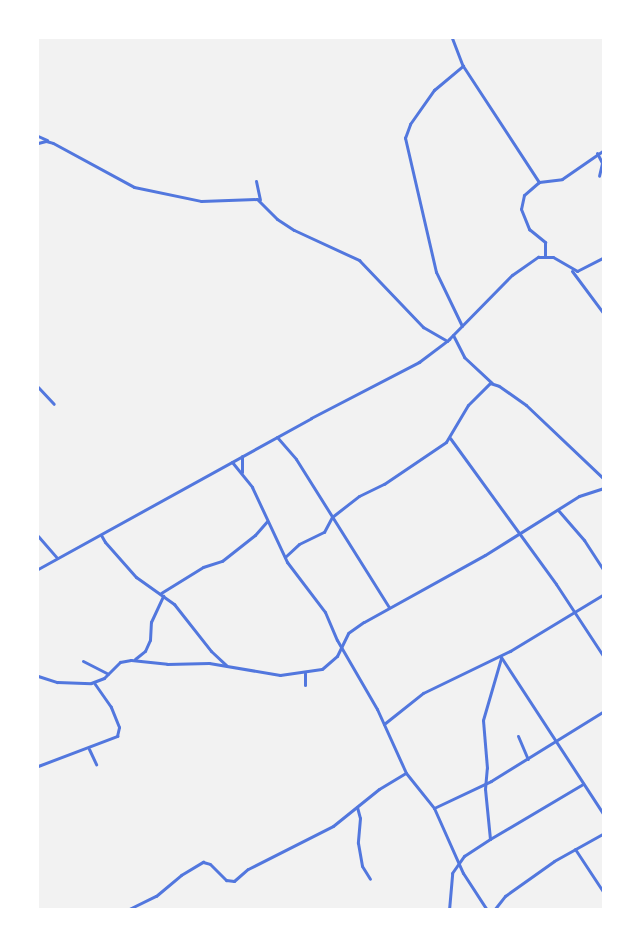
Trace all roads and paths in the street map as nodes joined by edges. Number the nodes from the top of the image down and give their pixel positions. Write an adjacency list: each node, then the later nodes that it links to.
1 (452, 38): 2 (street)
2 (463, 66): 10 (street); 16 (street)
3 (38, 136): 4 (street)
4 (48, 141): 5 (street); 11 (street)
5 (38, 143)
6 (603, 150): 7 (street)
7 (597, 153): 8 (street); 10 (street)
8 (599, 176)
9 (256, 181): 11 (street)
10 (539, 182): 12 (street)
11 (260, 201): 18 (street)
12 (545, 256): 14 (street); 16 (street)
13 (603, 257): 14 (street)
14 (572, 269): 15 (street)
15 (603, 314)
16 (462, 326): 17 (street)
17 (453, 335): 18 (street); 19 (street)
18 (447, 341): 22 (street)
19 (492, 384): 23 (street); 27 (street)
20 (38, 387): 21 (street)
21 (54, 404)
22 (277, 437): 24 (street); 30 (street)
23 (450, 438): 30 (street); 32 (street)
24 (242, 456): 25 (street); 26 (street)
25 (232, 462): 26 (street); 33 (street)
26 (242, 472): 31 (street)
27 (603, 479)
28 (603, 488): 29 (street)
29 (558, 510): 32 (street); 38 (street)
30 (332, 517): 35 (street); 41 (street)
31 (267, 521): 35 (street); 39 (street)
32 (520, 534): 41 (street); 42 (street)
33 (101, 535): 36 (street); 39 (street)
34 (38, 537): 36 (street)
35 (285, 557): 43 (street)
36 (57, 558): 37 (street)
37 (38, 569)
38 (603, 571)
39 (162, 594): 46 (street); 48 (street)
40 (603, 594): 42 (street)
41 (389, 607): 43 (street)
42 (574, 611): 44 (street); 45 (street)
43 (341, 646): 49 (street); 55 (street)
44 (500, 657): 55 (street); 57 (street); 63 (street)
45 (603, 657)
46 (133, 660): 48 (street); 50 (street)
47 (83, 661): 50 (street)
48 (227, 666): 49 (street)
49 (305, 673): 53 (street)
50 (108, 674): 52 (street)
51 (38, 676): 52 (street)
52 (94, 683): 58 (street)
53 (305, 685)
54 (603, 711): 57 (street)
55 (384, 724): 62 (street)
56 (518, 736): 59 (street)
57 (556, 742): 59 (street); 64 (street)
58 (89, 749): 60 (street); 61 (street)
59 (528, 759): 63 (street)
60 (96, 764)
61 (38, 766)
62 (406, 773): 65 (street); 66 (street)
63 (484, 784): 66 (street); 69 (street)
64 (583, 784): 67 (street); 69 (street)
65 (357, 807): 72 (street); 74 (street)
66 (434, 808): 71 (street)
67 (603, 815)
68 (603, 833): 70 (street)
69 (490, 839): 71 (street)
70 (575, 849): 73 (street); 77 (street)
71 (458, 862): 75 (street); 76 (street)
72 (369, 879)
73 (603, 892)
74 (127, 909)
75 (449, 909)
76 (487, 909)
77 (494, 909)

